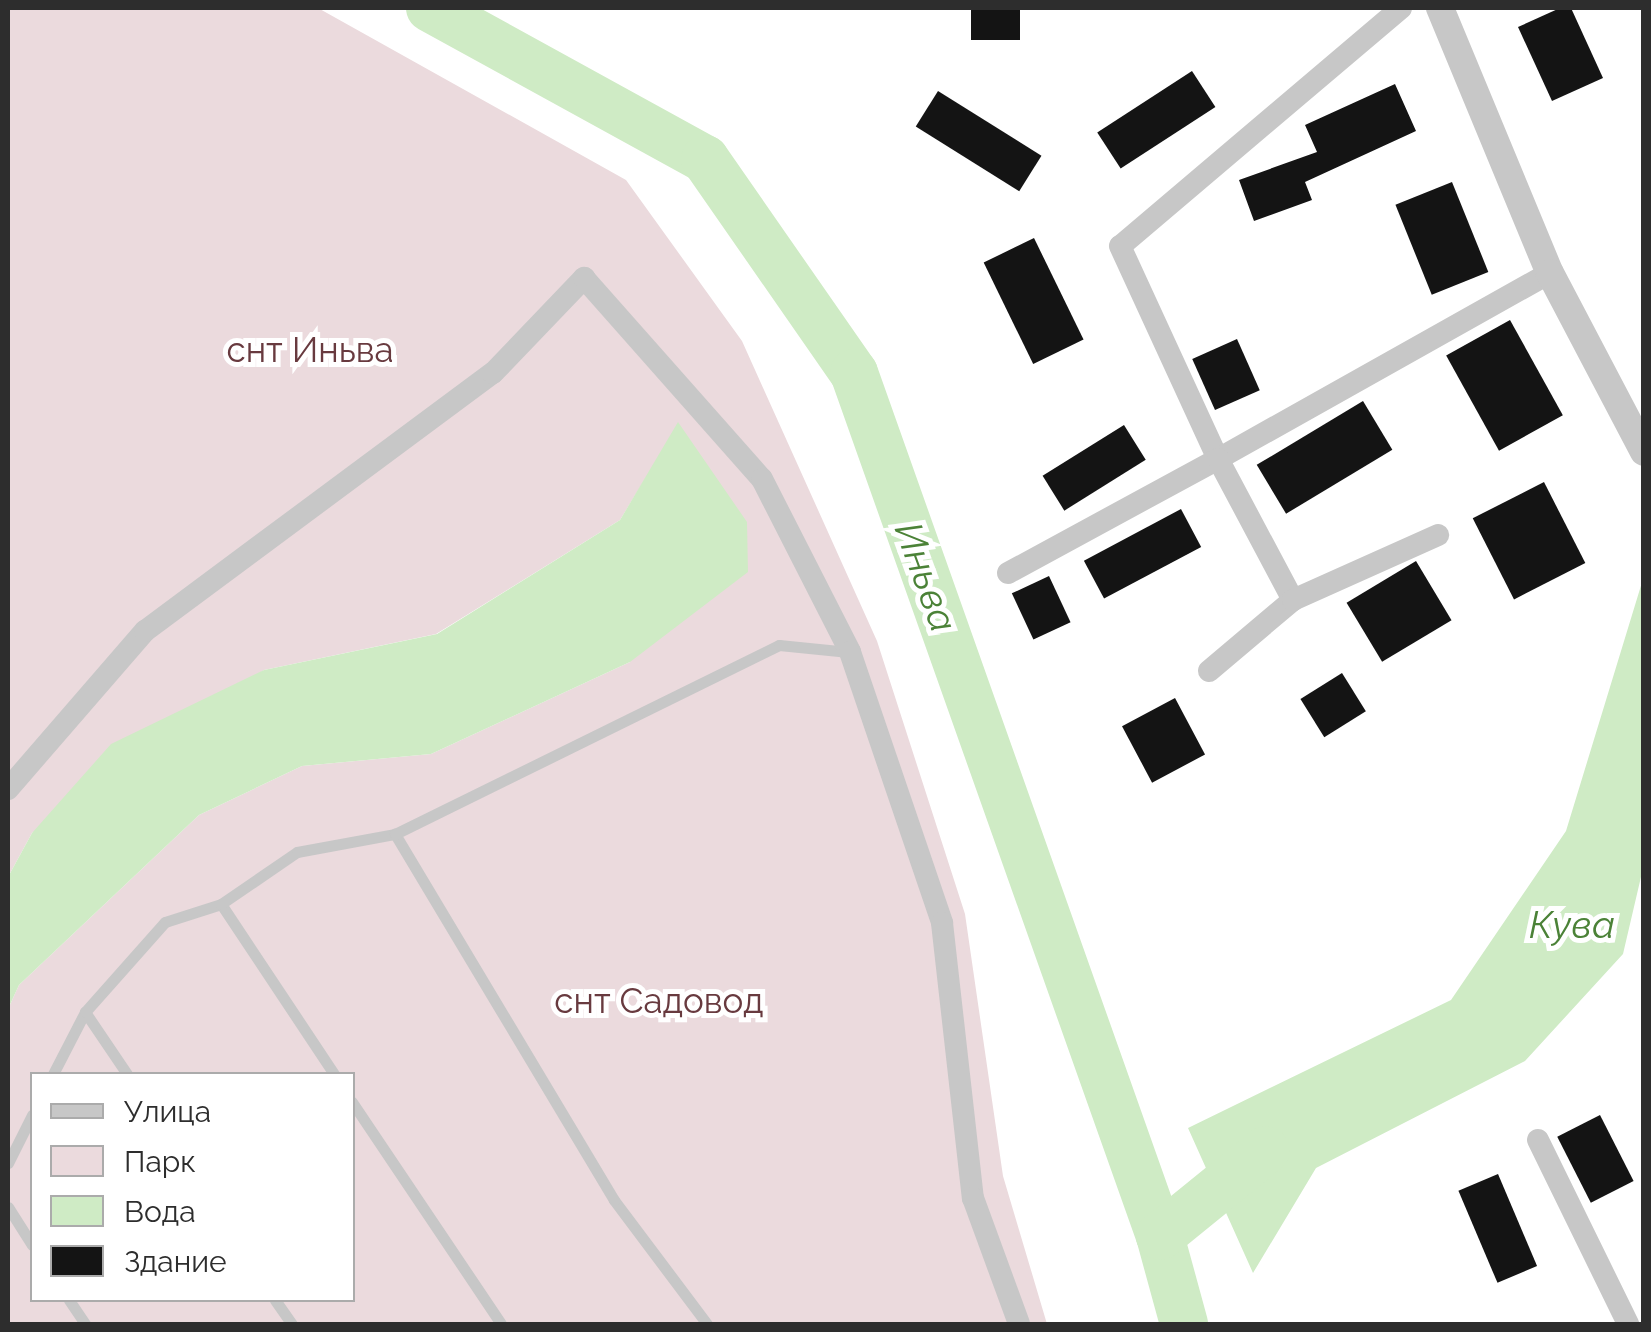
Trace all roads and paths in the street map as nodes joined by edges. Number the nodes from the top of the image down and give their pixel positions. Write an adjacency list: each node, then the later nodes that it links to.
1 (1401, 8): 5 (street)
2 (1440, 8): 3 (street)
3 (1550, 273): 4 (street); 5 (street)
4 (1641, 448)
5 (1218, 459): 7 (street); 8 (street)
6 (1438, 535): 8 (street)
7 (1008, 574)
8 (1294, 600): 10 (street)
9 (850, 652): 11 (street); 12 (lane); 30 (street)
10 (1209, 671)
11 (8, 789)
12 (394, 834): 13 (lane); 29 (lane)
13 (220, 904): 14 (lane); 17 (lane)
14 (85, 1012): 15 (lane); 16 (lane)
15 (54, 1072)
16 (125, 1072)
17 (333, 1072)
18 (355, 1106): 28 (lane)
19 (30, 1118): 21 (lane)
20 (1538, 1140): 31 (street)
21 (8, 1164)
22 (8, 1207): 23 (lane)
23 (30, 1242)
24 (70, 1302): 26 (lane)
25 (276, 1302): 27 (lane)
26 (85, 1324)
27 (292, 1324)
28 (501, 1324)
29 (707, 1324)
30 (1019, 1324)
31 (1628, 1324)

